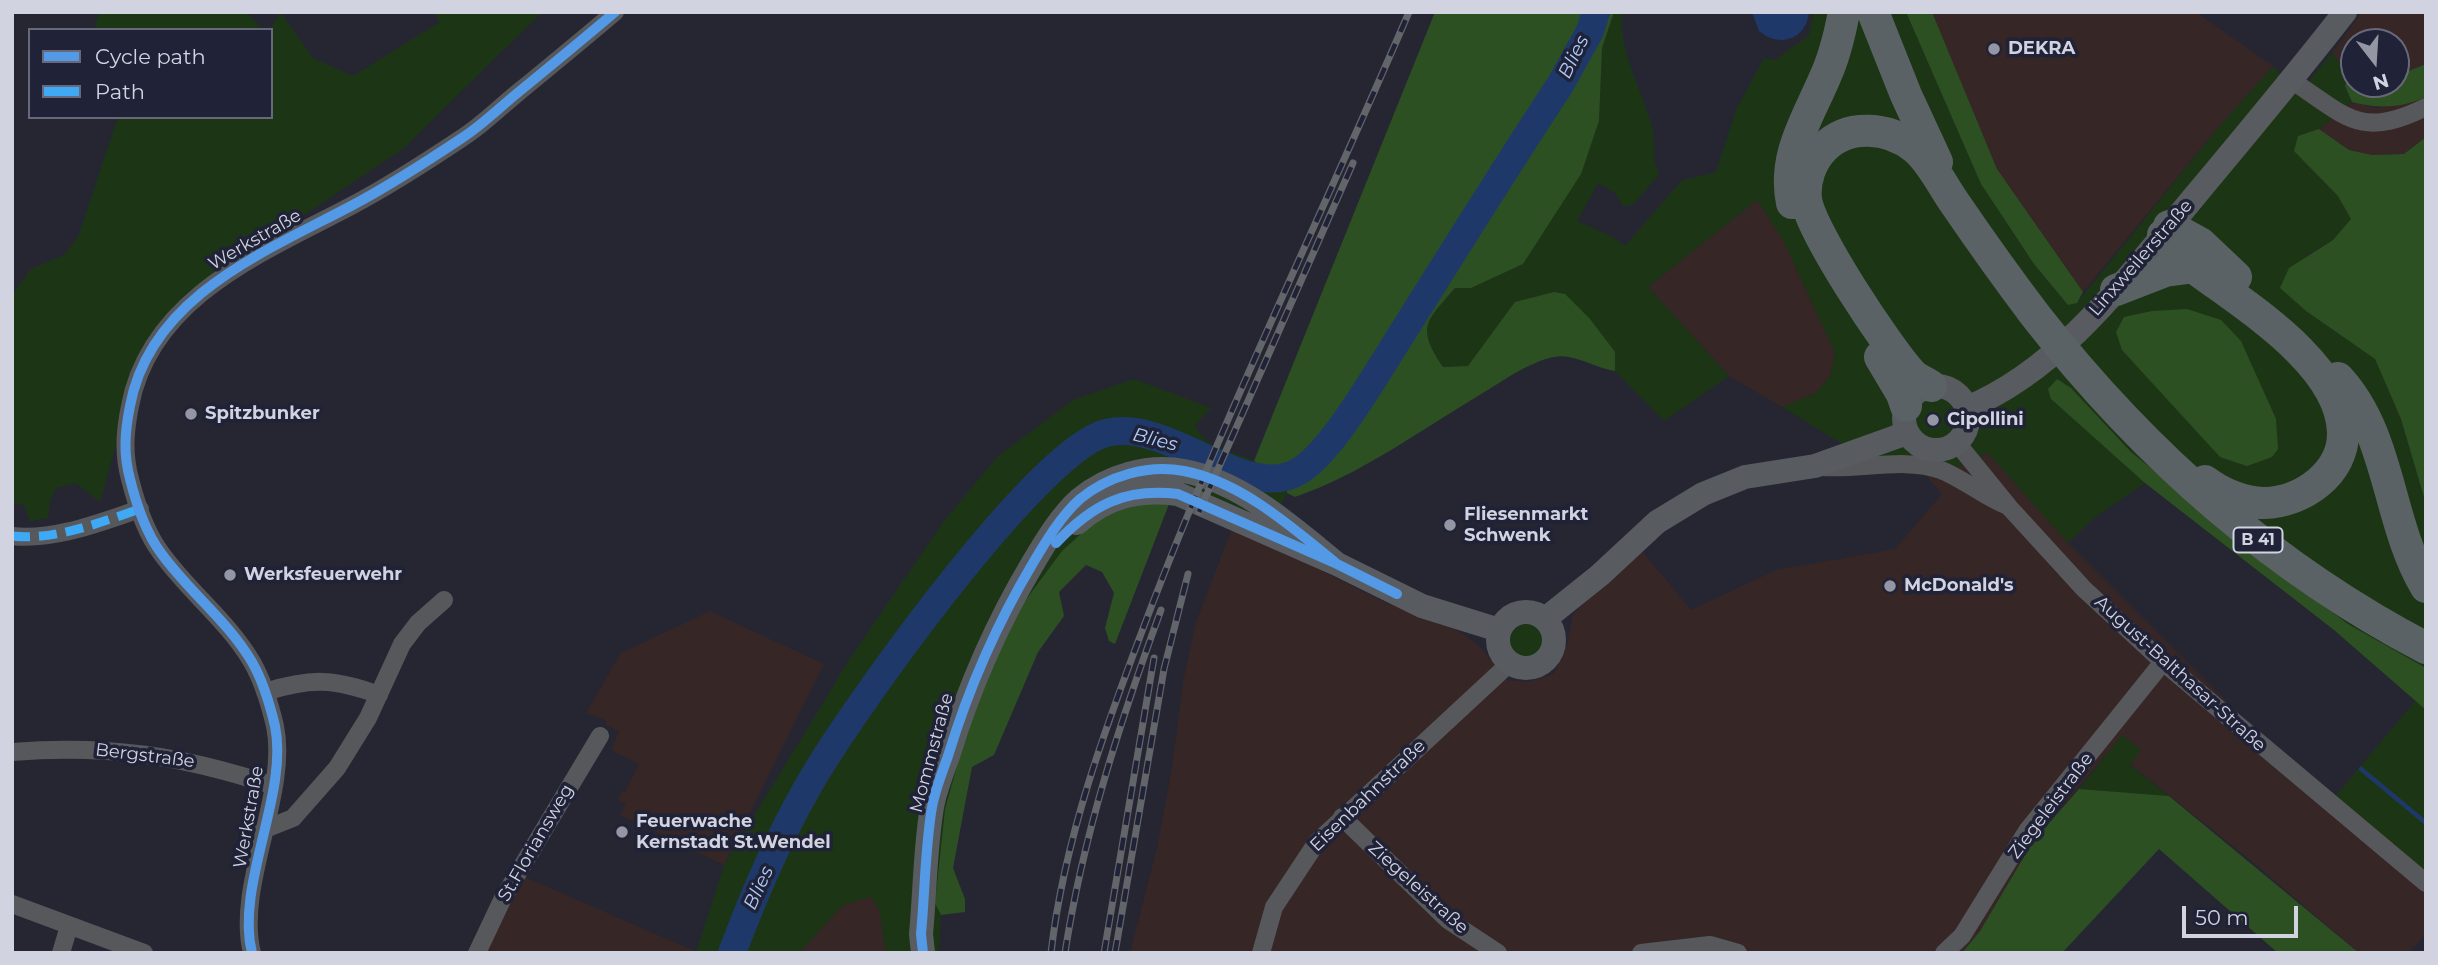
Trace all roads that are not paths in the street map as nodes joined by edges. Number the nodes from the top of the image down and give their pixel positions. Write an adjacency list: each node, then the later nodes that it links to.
1 (615, 12): 18 (street, Werkstraße)
2 (1844, 12): 14 (highway)
3 (1873, 12): 9 (highway, B 41)
4 (2345, 12): 5 (main road, Linxweilerstraße)
5 (2291, 80): 6 (street); 7 (main road, Linxweilerstraße)
6 (2426, 107)
7 (2166, 231): 8 (highway); 10 (main road, Linxweilerstraße); 20 (highway)
8 (2194, 267): 10 (highway); 12 (highway)
9 (2010, 283): 11 (highway); 12 (highway, B 41)
10 (2106, 301): 13 (main road, Linxweilerstraße)
11 (1931, 386): 13 (main road); 14 (main road)
12 (2111, 406): 24 (highway, B 41)
13 (1967, 408): 15 (main road)
14 (1906, 419): 15 (main road); 16 (main road)
15 (1957, 443): 17 (street, August-Balthasar-Straße)
16 (1815, 466): 17 (street); 22 (main road)
17 (2009, 507): 25 (street, August-Balthasar-Straße)
18 (140, 509): 19 (street); 27 (street, Werkstraße)
19 (12, 536)
20 (2426, 587)
21 (444, 600): 28 (street)
22 (1545, 619): 23 (main road); 26 (main road)
23 (1499, 630): 26 (main road); 41 (main road, Mommstraße)
24 (2426, 648)
25 (2163, 662): 34 (street, August-Balthasar-Straße); 46 (street, Ziegeleistraße)
26 (1510, 663): 32 (street, Eisenbahnstraße)
27 (265, 692): 28 (street); 31 (street, Werkstraße)
28 (379, 695): 33 (street)
29 (600, 736): 40 (street, St.Floriansweg)
30 (12, 752): 31 (street, Bergstraße)
31 (274, 786): 33 (street, Werkstraße)
32 (1342, 817): 42 (street, Eisenbahnstraße); 43 (street, Ziegeleistraße)
33 (263, 830): 39 (street, Werkstraße)
34 (2426, 883)
35 (12, 904): 36 (street)
36 (69, 926): 37 (street); 38 (street)
37 (61, 953)
38 (144, 953)
39 (252, 953)
40 (477, 953)
41 (923, 953)
42 (1261, 953)
43 (1498, 953)
44 (1640, 953): 45 (street)
45 (1738, 953)
46 (1944, 953)

